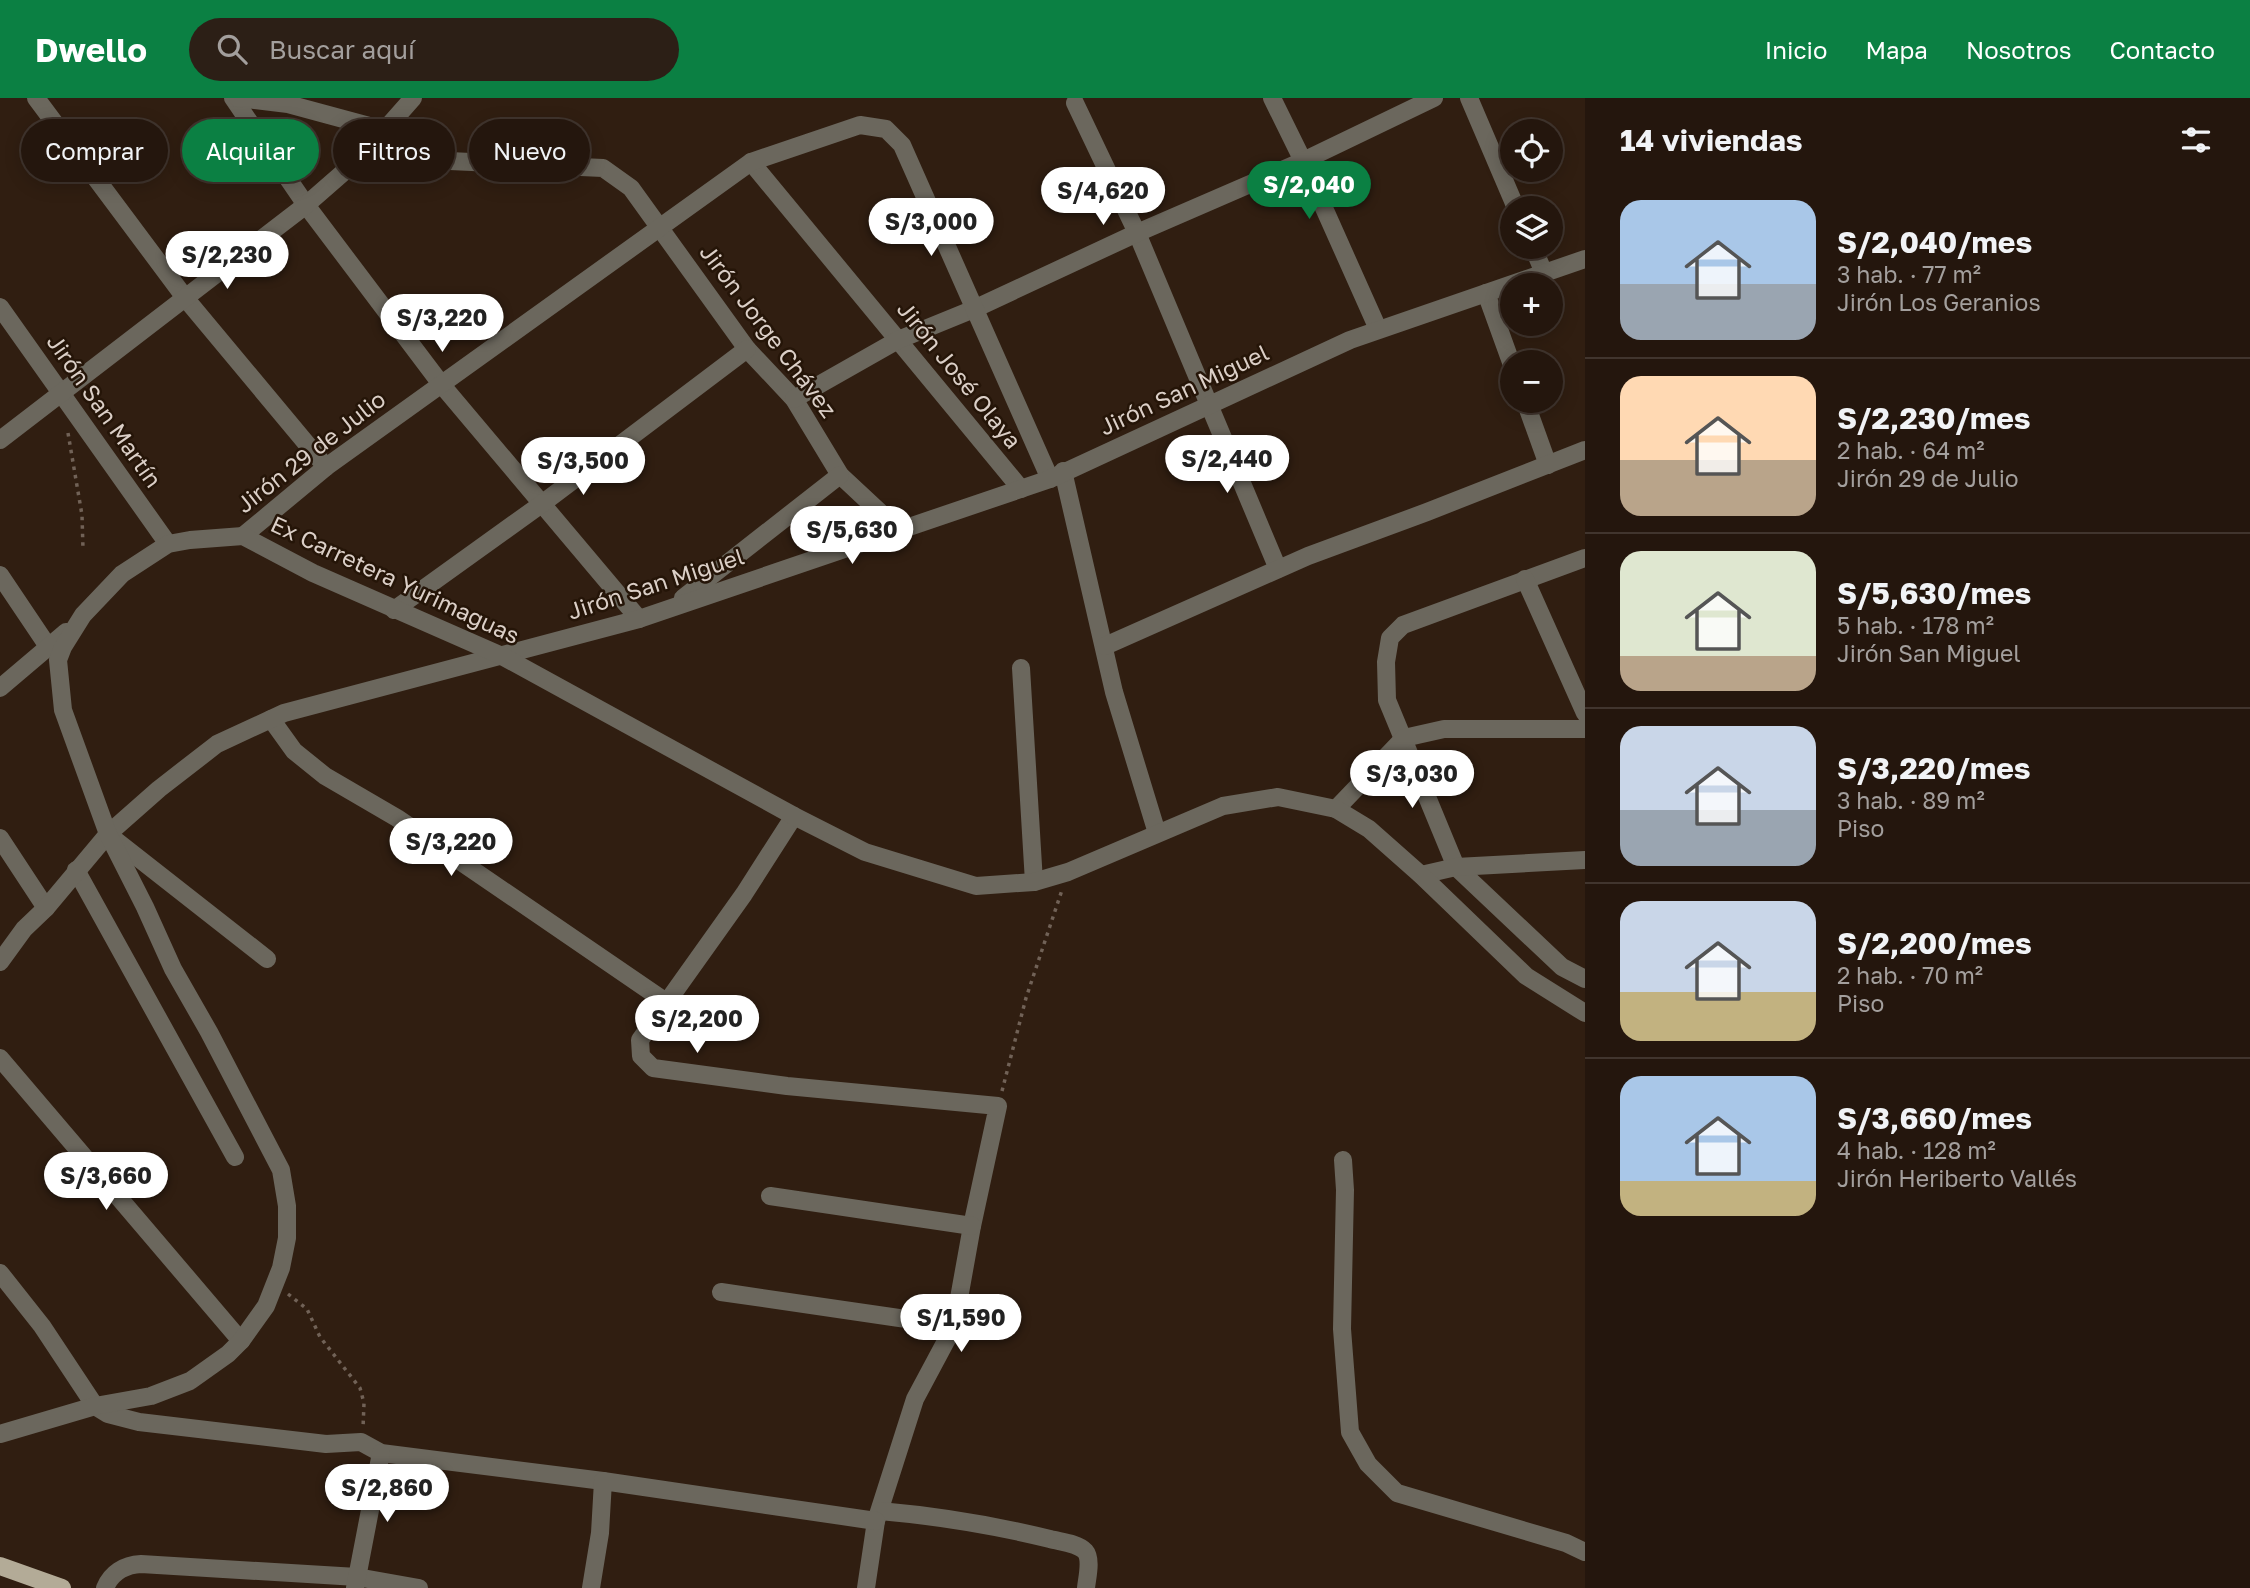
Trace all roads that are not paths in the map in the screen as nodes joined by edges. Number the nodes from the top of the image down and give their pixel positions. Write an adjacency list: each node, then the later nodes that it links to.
1 (36, 98): 24 (street)
2 (233, 98): 16 (street)
3 (238, 98): 9 (street)
4 (413, 98): 10 (street)
5 (1272, 98): 12 (street)
6 (1434, 98): 12 (street)
7 (1469, 98): 15 (street)
8 (1075, 103): 18 (street)
9 (343, 119)
10 (394, 119)
11 (455, 161): 17 (street, Jirón Jorge Chávez)
12 (1303, 161): 18 (street); 27 (street)
13 (751, 162): 17 (street, Jirón 29 de Julio); 26 (street, Jirón 29 de Julio); 28 (street, Jirón José Olaya)
14 (333, 182): 16 (street)
15 (1511, 196)
16 (306, 205): 24 (street); 31 (street)
17 (660, 227): 29 (street, Jirón Jorge Chávez); 31 (street, Jirón 29 de Julio)
18 (1137, 233): 26 (street); 34 (street)
19 (1539, 259): 21 (street)
20 (1585, 259): 21 (street, Jirón San Miguel)
21 (1545, 273)
22 (1500, 288): 23 (street, Jirón San Miguel)
23 (1486, 293): 27 (street, Jirón San Miguel); 30 (street)
24 (186, 299): 32 (street); 39 (street)
25 (0, 307): 32 (street, Jirón San Martín)
26 (974, 309): 28 (street); 41 (street, Jirón 29 de Julio)
27 (1378, 329): 34 (street, Jirón San Miguel)
28 (898, 340): 33 (street); 42 (street, Jirón José Olaya)
29 (747, 349): 33 (street, Jirón Jorge Chávez); 43 (street)
30 (1507, 350)
31 (441, 384): 39 (street, Jirón 29 de Julio); 43 (street)
32 (62, 392): 36 (street); 46 (street, Jirón San Martín)
33 (794, 398): 40 (street, Jirón Jorge Chávez)
34 (1210, 406): 41 (street, Jirón San Miguel); 48 (street)
35 (1529, 413): 38 (street)
36 (0, 440)
37 (1585, 450): 38 (street)
38 (1548, 465): 48 (street)
39 (326, 467): 45 (street, Jirón 29 de Julio)
40 (841, 475): 44 (street, Jirón Jorge Chávez); 51 (street)
41 (1057, 475): 42 (street, Jirón San Miguel); 55 (street, Jirón 29 de Julio)
42 (1021, 489): 44 (street, Jirón San Miguel)
43 (543, 503): 52 (street); 54 (street)
44 (899, 530): 51 (street, Jirón San Miguel)
45 (243, 536): 46 (street, Ex Carretera Yurimaguas); 52 (street, Ex Carretera Yurimaguas)
46 (168, 544): 53 (street, Ex Carretera Yurimaguas)
47 (1585, 558): 50 (street)
48 (1278, 569): 55 (street)
49 (0, 575): 56 (street)
50 (1525, 579): 60 (street); 63 (street)
51 (672, 607): 54 (street, Jirón San Miguel)
52 (394, 610): 57 (street, Ex Carretera Yurimaguas)
53 (83, 615): 56 (street); 67 (street, Ex Carretera Yurimaguas)
54 (639, 619): 57 (street, Jirón San Miguel)
55 (1105, 646): 66 (street, Jirón 29 de Julio)
56 (48, 649): 59 (street)
57 (502, 656): 61 (street, Jirón San Miguel); 65 (street, Ex Carretera Yurimaguas)
58 (1021, 668): 73 (street)
59 (0, 688)
60 (1585, 713)
61 (271, 719): 67 (street, Jirón San Miguel); 78 (street)
62 (1585, 729): 63 (street)
63 (1404, 738): 64 (street); 70 (street)
64 (1336, 809): 66 (street, Ex Carretera Yurimaguas); 72 (street, Ex Carretera Yurimaguas)
65 (794, 817): 73 (street, Ex Carretera Yurimaguas); 78 (street)
66 (1157, 833): 73 (street, Ex Carretera Yurimaguas)
67 (108, 834): 71 (street, Jirón San Miguel); 75 (street); 88 (street, Ex Carretera Yurimaguas)
68 (0, 838): 74 (street)
69 (1585, 860): 70 (street)
70 (1456, 867): 72 (street); 77 (street)
71 (76, 870): 74 (street, Jirón San Miguel); 81 (street)
72 (1421, 875): 79 (street, Ex Carretera Yurimaguas)
73 (1034, 882)
74 (46, 908): 76 (street, Jirón San Miguel)
75 (267, 959)
76 (0, 961)
77 (1585, 979)
78 (667, 1002): 84 (street)
79 (1585, 1013)
80 (0, 1058): 88 (street)
81 (235, 1157)
82 (1343, 1160): 94 (street)
83 (770, 1196): 84 (street)
84 (972, 1226): 87 (street)
85 (0, 1273): 89 (street)
86 (721, 1292): 87 (street)
87 (954, 1326): 93 (street)
88 (241, 1341): 89 (street, Ex Carretera Yurimaguas)
89 (95, 1406): 90 (street, Ex Carretera Yurimaguas); 91 (street)
90 (0, 1434)
91 (382, 1453): 92 (street); 96 (street)
92 (603, 1481): 93 (street); 100 (street)
93 (878, 1516): 101 (street); 102 (street)
94 (1585, 1552)
95 (0, 1566): 97 (main road)
96 (356, 1582): 98 (street); 99 (street)
97 (62, 1588)
98 (105, 1588)
99 (419, 1588)
100 (591, 1588)
101 (866, 1588)
102 (1086, 1588)

